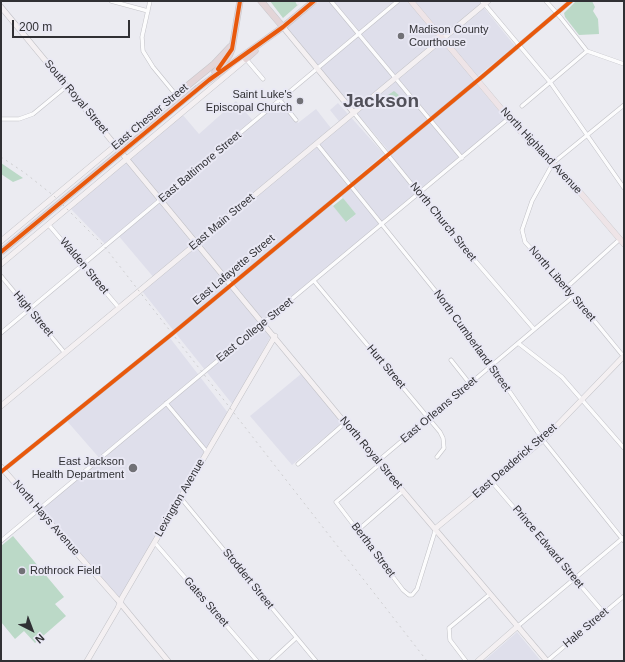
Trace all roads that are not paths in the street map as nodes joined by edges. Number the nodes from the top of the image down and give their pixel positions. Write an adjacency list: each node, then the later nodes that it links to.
1 (111, 1): 13 (street)
2 (150, 1): 13 (street)
3 (240, 1): 19 (highway)
4 (261, 1): 15 (highway)
5 (314, 1): 15 (highway, East Chester Street)
6 (331, 1): 16 (street)
7 (398, 1): 16 (street, East Baltimore Street)
8 (411, 1): 18 (main road, North Highland Avenue)
9 (546, 1): 14 (street)
10 (571, 1): 14 (street, East Lafayette Street)
11 (485, 2): 18 (street, East Main Street); 20 (street)
12 (1, 7): 30 (street, South Royal Street)
13 (148, 11): 31 (street)
14 (558, 13): 20 (street, East Lafayette Street); 21 (street)
15 (283, 27): 17 (highway, East Chester Street); 24 (street)
16 (359, 34): 24 (street, East Baltimore Street); 25 (street)
17 (272, 35): 22 (highway); 27 (highway, East Chester Street)
18 (442, 38): 25 (street, East Main Street); 28 (main road, North Highland Avenue)
19 (234, 41): 27 (highway); 31 (highway)
20 (519, 46): 28 (street, East Lafayette Street); 29 (street)
21 (587, 51): 23 (street); 29 (street)
22 (246, 59): 26 (street); 45 (street)
23 (624, 64)
24 (317, 69): 32 (street, East Baltimore Street); 35 (street)
25 (395, 78): 35 (street, East Main Street); 39 (street)
26 (263, 79)
27 (209, 80): 56 (highway, East Chester Street, bridge)
28 (478, 81): 36 (main road, North Highland Avenue); 39 (street, East Lafayette Street)
29 (550, 82): 34 (street); 40 (street)
30 (67, 86): 37 (street); 42 (street, South Royal Street)
31 (176, 95): 42 (street)
32 (280, 100): 38 (street); 50 (street, East Baltimore Street)
33 (624, 105): 40 (street)
34 (522, 106)
35 (354, 113): 41 (street, East Main Street); 43 (street, North Church Street)
36 (509, 118): 44 (street, East College Street); 46 (main road, North Highland Avenue)
37 (1, 119)
38 (296, 120)
39 (430, 120): 43 (street, East Lafayette Street); 44 (street)
40 (587, 134): 46 (street); 48 (street)
41 (317, 144): 47 (street, North Cumberland Street); 55 (street, East Main Street)
42 (116, 145): 45 (street, South Royal Street); 53 (street)
43 (388, 155): 47 (street, East Lafayette Street); 49 (street, North Church Street)
44 (462, 158): 49 (street, East College Street)
45 (127, 159): 50 (street, South Royal Street); 51 (street)
46 (553, 163): 54 (main road, North Highland Avenue); 62 (street, North Liberty Street)
47 (351, 185): 52 (street, North Cumberland Street); 61 (street, East Lafayette Street)
48 (624, 188)
49 (419, 193): 52 (street, East College Street); 67 (street, North Church Street)
50 (161, 200): 55 (street, South Royal Street); 58 (street, East Baltimore Street)
51 (48, 224): 57 (street); 58 (street, Walden Street)
52 (382, 224): 60 (street, East College Street); 74 (street, North Cumberland Street)
53 (1, 241)
54 (622, 241): 62 (street)
55 (197, 243): 61 (street, North Royal Street); 64 (street, East Main Street)
56 (1, 252)
57 (1, 264)
58 (82, 264): 64 (street, Walden Street); 65 (street, East Baltimore Street)
59 (1, 276): 65 (street, High Street)
60 (314, 281): 66 (street, East College Street); 79 (street, Hurt Street)
61 (231, 284): 66 (street, North Royal Street); 87 (street, East Lafayette Street)
62 (566, 288): 63 (street, North Liberty Street)
63 (574, 296): 67 (street, East Orleans Street); 72 (street, North Liberty Street)
64 (119, 308): 71 (street, East Main Street)
65 (29, 310): 68 (street, East Baltimore Street); 71 (street, High Street)
66 (263, 323): 69 (street, North Royal Street); 77 (street, East College Street)
67 (534, 329): 70 (street, East Orleans Street)
68 (1, 333)
69 (275, 336): 80 (street, North Royal Street); 83 (street, Lexington Avenue)
70 (518, 343): 74 (street, East Orleans Street); 76 (street)
71 (64, 352): 78 (street, East Main Street)
72 (624, 356): 76 (street, East Deaderick Street)
73 (451, 360): 75 (street)
74 (492, 366): 75 (street, East Orleans Street); 81 (street, North Cumberland Street)
75 (470, 384): 79 (street, East Orleans Street)
76 (582, 399): 81 (street, East Deaderick Street); 82 (street)
77 (166, 403): 83 (street); 92 (street, East College Street)
78 (1, 406)
79 (429, 419): 84 (street, Hurt Street); 85 (street, East Orleans Street)
80 (345, 423): 85 (street, North Royal Street); 86 (street)
81 (543, 440): 88 (street, East Deaderick Street); 95 (street, North Cumberland Street)
82 (624, 448)
83 (208, 452): 90 (street, Lexington Avenue)
84 (437, 457)
85 (379, 463): 89 (street, North Royal Street); 91 (street, East Orleans Street)
86 (298, 464)
87 (2, 470): 92 (street, North Hays Avenue)
88 (492, 482): 93 (street, East Deaderick Street); 98 (street, Prince Edward Street)
89 (403, 491): 93 (street, North Royal Street); 94 (street)
90 (180, 497): 97 (street, Lexington Avenue); 104 (street, Stoddert Street)
91 (336, 502): 94 (street, Bertha Street)
92 (38, 509): 96 (street, East College Street); 101 (street, North Hays Avenue)
93 (436, 528): 94 (street, Bertha Street); 99 (street, North Royal Street)
94 (358, 530)
95 (623, 539): 98 (street)
96 (1, 541)
97 (155, 543): 101 (street, Lexington Avenue); 107 (street, Gates Street)
98 (575, 579): 102 (street, Prince Edward Street); 103 (street)
99 (490, 594): 103 (street, North Royal Street); 110 (street)
100 (624, 596): 102 (street, Hale Street)
101 (120, 602): 105 (street, Lexington Avenue); 106 (street, North Hays Avenue)
102 (604, 613): 112 (street, Hale Street)
103 (518, 626): 111 (street); 112 (street, North Royal Street)
104 (296, 638): 108 (street); 109 (street, Stoddert Street)
105 (87, 661)
106 (168, 661)
107 (257, 661)
108 (271, 661)
109 (316, 661)
110 (466, 661)
111 (478, 661)
112 (547, 661)

